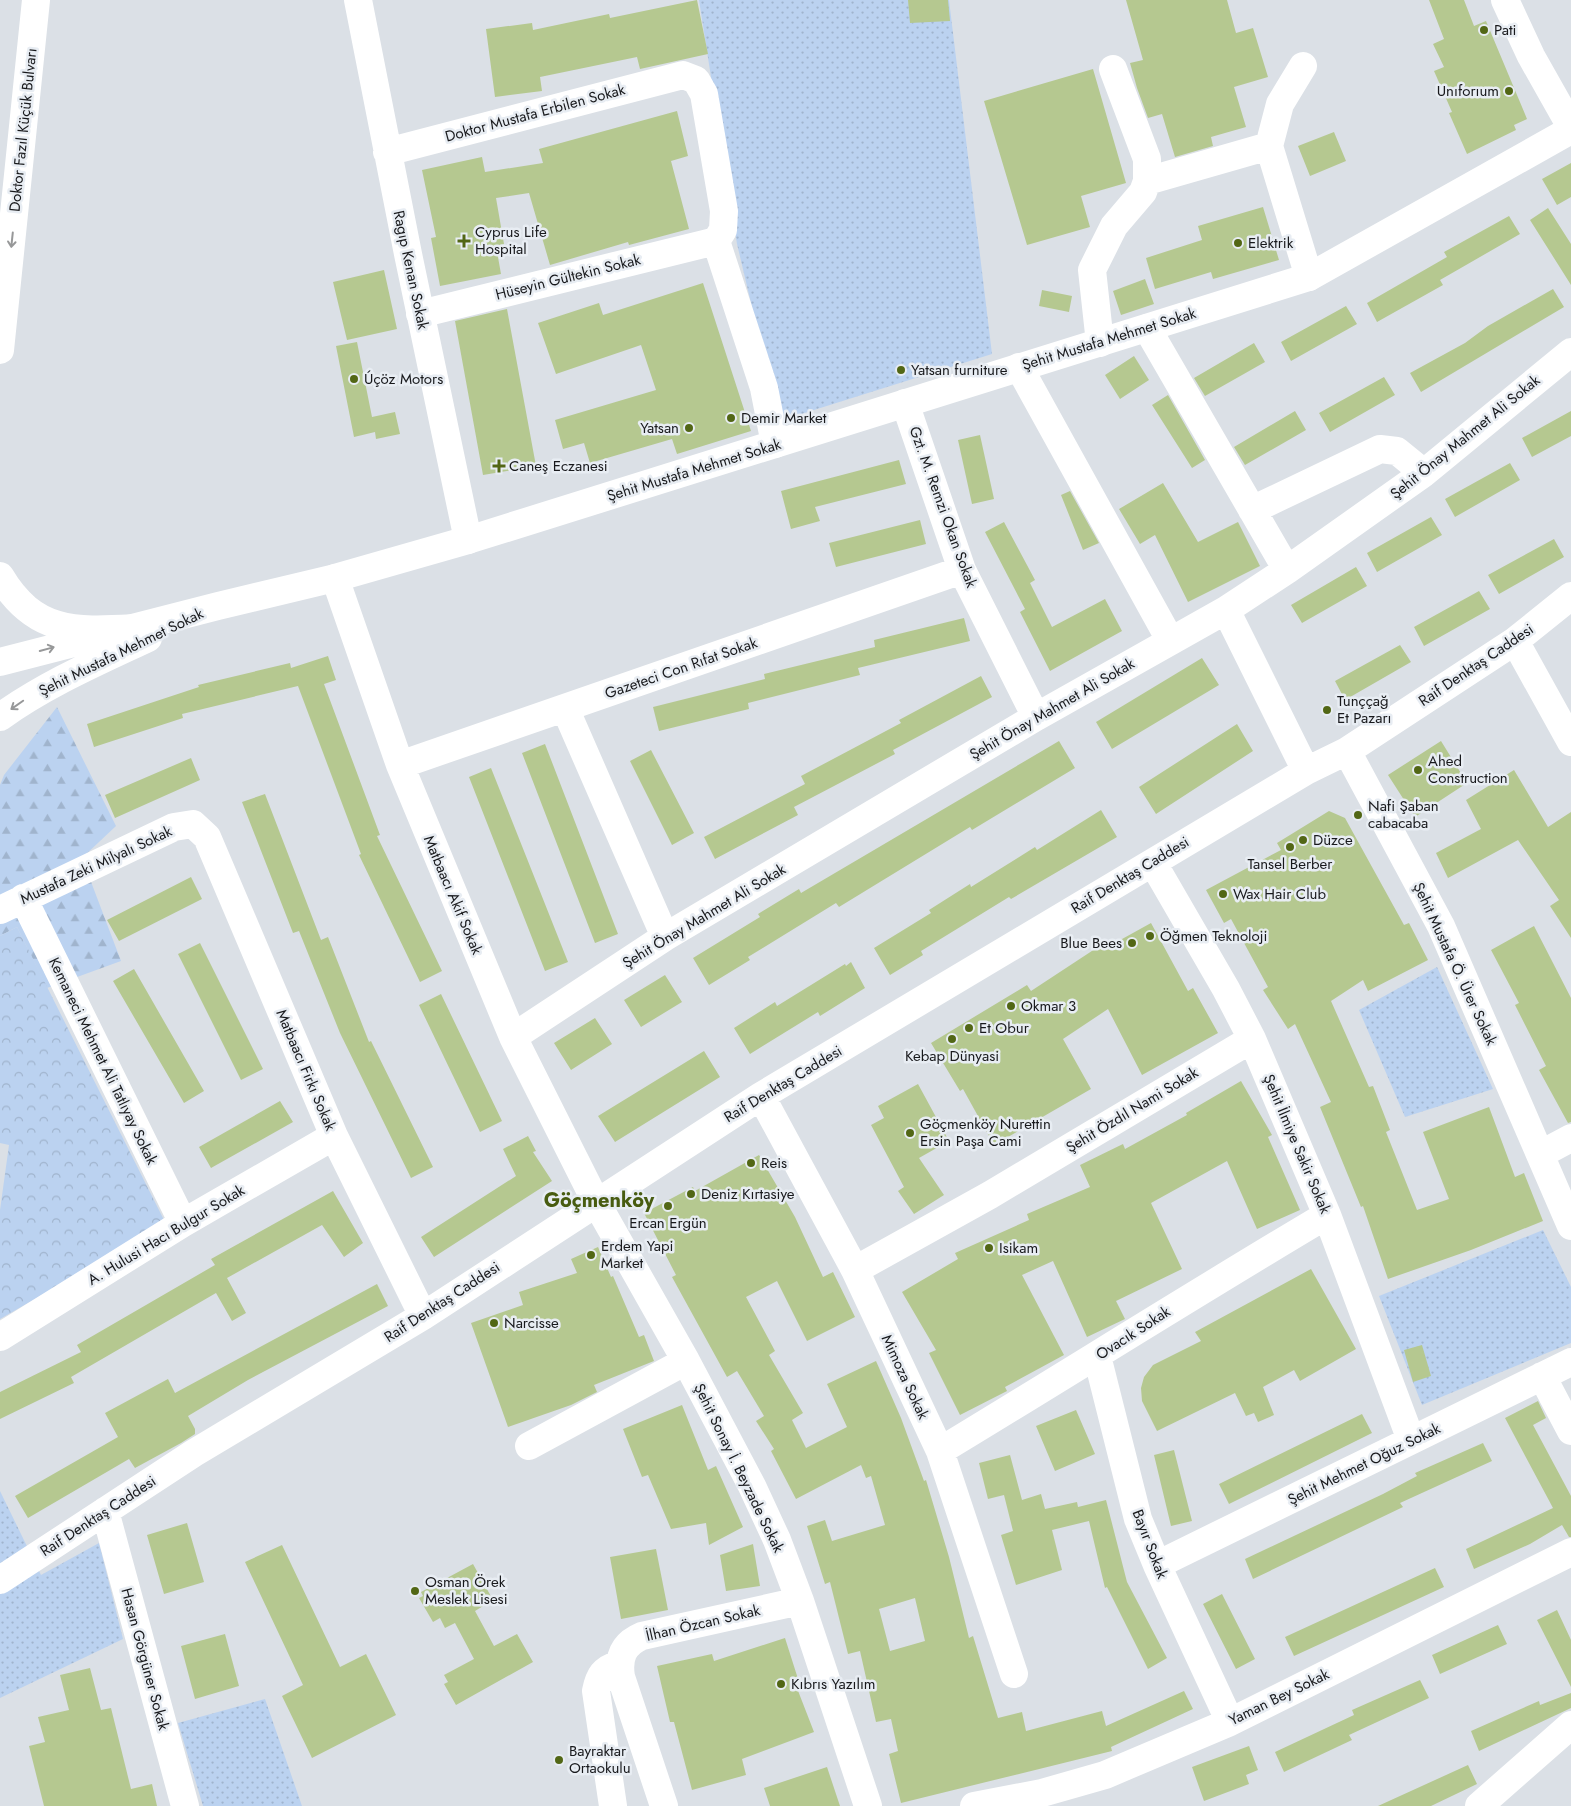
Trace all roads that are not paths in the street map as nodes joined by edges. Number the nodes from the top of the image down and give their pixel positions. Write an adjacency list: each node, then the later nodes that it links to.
1 (36, 0): 15 (main road, Doktor Fazıl Küçük Bulvarı, one-way to 15)
2 (358, 0): 8 (main road, Ragıp Kenan Sokak)
3 (1505, 0): 6 (main road)
4 (1303, 66): 7 (main road)
5 (1114, 69): 9 (main road)
6 (1571, 129): 11 (main road, Şehit Mustafa Mehmet Sokak)
7 (1269, 146): 9 (main road); 11 (main road)
8 (387, 152): 10 (main road, Doktor Mustafa Erbilen Sokak); 12 (main road, Ragıp Kenan Sokak)
9 (1147, 181): 14 (main road)
10 (716, 241): 12 (main road, Hüseyin Gültekin Sokak); 19 (main road)
11 (1309, 277): 13 (main road, Şehit Mustafa Mehmet Sokak)
12 (420, 314): 22 (main road, Ragıp Kenan Sokak)
13 (1147, 328): 14 (main road, Şehit Mustafa Mehmet Sokak); 21 (main road)
14 (1100, 343): 17 (main road, Şehit Mustafa Mehmet Sokak)
15 (0, 350)
16 (1571, 352): 20 (main road, Şehit Önay Mahmet Ali Sokak)
17 (1019, 367): 18 (main road, Şehit Mustafa Mehmet Sokak); 31 (main road)
18 (905, 403): 19 (main road, Şehit Mustafa Mehmet Sokak); 23 (main road, Gzt. M. Remzi Okan Sokak)
19 (775, 444): 22 (main road, Şehit Mustafa Mehmet Sokak)
20 (1424, 474): 21 (main road); 24 (main road, Şehit Önay Mahmet Ali Sokak)
21 (1252, 510): 24 (main road)
22 (468, 540): 26 (main road, Şehit Mustafa Mehmet Sokak)
23 (962, 570): 34 (main road, Gazeteci Con Rıfat Sokak); 36 (main road, Gzt. M. Remzi Okan Sokak)
24 (1287, 570): 29 (main road, Şehit Önay Mahmet Ali Sokak)
25 (0, 576): 30 (main road)
26 (335, 578): 28 (main road, Şehit Mustafa Mehmet Sokak); 39 (main road, Matbaacı Akif Sokak)
27 (1571, 596): 32 (main road, Raif Denktaş Caddesi)
28 (218, 606): 30 (main road, Şehit Mustafa Mehmet Sokak); 35 (main road, Şehit Mustafa Mehmet Sokak, one-way to 35)
29 (1226, 610): 31 (main road, Şehit Önay Mahmet Ali Sokak); 40 (main road)
30 (138, 628): 33 (main road, Şehit Mustafa Mehmet Sokak, one-way to 30)
31 (1170, 640): 36 (main road, Şehit Önay Mahmet Ali Sokak)
32 (1515, 641): 37 (main road); 38 (main road, Raif Denktaş Caddesi)
33 (0, 662)
34 (565, 708): 39 (main road, Gazeteci Con Rıfat Sokak); 44 (main road)
35 (0, 717)
36 (1036, 717): 44 (main road, Şehit Önay Mahmet Ali Sokak)
37 (1571, 742)
38 (1347, 751): 40 (main road, Raif Denktaş Caddesi); 50 (main road, Şehit Mustafa Ö. Ürer Sokak)
39 (400, 765): 45 (main road, Matbaacı Akif Sokak)
40 (1306, 771): 42 (main road, Raif Denktaş Caddesi)
41 (193, 824): 43 (main road, Mustafa Zeki Milyalı Sokak); 48 (main road, Matbaacı Firkı Sokak)
42 (1153, 862): 46 (main road, Şehit İlmiye Sakir Sokak); 47 (main road, Raif Denktaş Caddesi)
43 (12, 904): 53 (main road, Kemaneci Mehmet Ali Tatlıyay Sokak)
44 (665, 937): 45 (main road, Şehit Önay Mahmet Ali Sokak)
45 (513, 1037): 51 (main road, Matbaacı Akif Sokak)
46 (1252, 1038): 52 (main road, Şehit İlmiye Sakir Sokak); 55 (main road, Şehit Özdıl Nami Sokak)
47 (761, 1096): 51 (main road, Raif Denktaş Caddesi); 55 (main road, Mimoza Sokak)
48 (334, 1136): 53 (main road, A. Hulusi Hacı Bulgur Sokak); 56 (main road, Matbaacı Firkı Sokak)
49 (1571, 1138): 50 (main road)
50 (1541, 1154): 54 (main road, Şehit Mustafa Ö. Ürer Sokak)
51 (596, 1202): 56 (main road, Raif Denktaş Caddesi); 59 (main road, Şehit Sonay İ. Beyzade Sokak)
52 (1327, 1215): 58 (main road, Ovacık Sokak); 63 (main road, Şehit İlmiye Sakir Sokak)
53 (183, 1223): 57 (main road, A. Hulusi Hacı Bulgur Sokak)
54 (1571, 1226)
55 (855, 1270): 65 (main road, Mimoza Sokak)
56 (423, 1316): 66 (main road, Raif Denktaş Caddesi)
57 (0, 1337)
58 (1097, 1356): 65 (main road, Ovacık Sokak); 68 (main road, Bayır Sokak)
59 (686, 1361): 64 (main road); 70 (main road, Şehit Sonay İ. Beyzade Sokak)
60 (1571, 1362): 61 (main road, Şehit Mehmet Oğuz Sokak)
61 (1542, 1376): 62 (main road); 63 (main road, Şehit Mehmet Oğuz Sokak)
62 (1571, 1431)
63 (1411, 1440): 68 (main road, Şehit Mehmet Oğuz Sokak)
64 (529, 1446)
65 (940, 1451): 72 (main road, Mimoza Sokak)
66 (105, 1511): 69 (main road, Raif Denktaş Caddesi); 75 (main road, Hasan Görgüner Sokak)
67 (1571, 1553): 73 (main road, Yaman Bey Sokak)
68 (1157, 1565): 73 (main road, Bayır Sokak)
69 (0, 1580)
70 (800, 1600): 71 (main road, İlhan Özcan Sokak); 78 (main road, Şehit Sonay İ. Beyzade Sokak)
71 (619, 1664): 76 (main road); 77 (main road)
72 (1014, 1674)
73 (1230, 1722): 79 (main road, Yaman Bey Sokak)
74 (1571, 1725): 80 (main road)
75 (185, 1806)
76 (613, 1806)
77 (664, 1806)
78 (868, 1806)
79 (974, 1806)
80 (1479, 1806)

